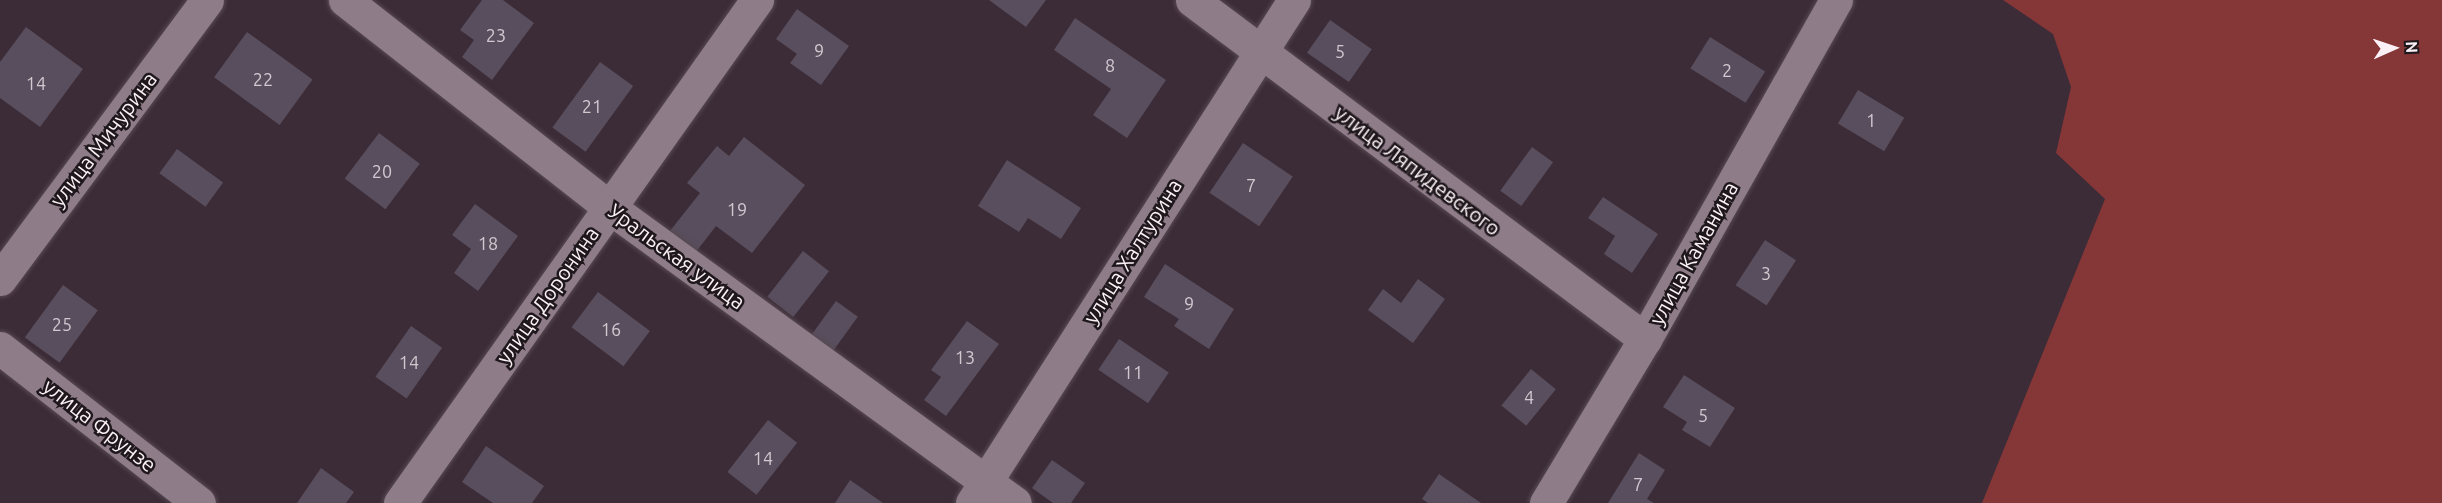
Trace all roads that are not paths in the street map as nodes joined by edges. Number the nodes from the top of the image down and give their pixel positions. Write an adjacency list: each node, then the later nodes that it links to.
1 (207, 0): 9 (street, улица Мичурина)
2 (345, 0): 8 (street, Уральская улица)
3 (757, 0): 8 (street, улица Доронина)
4 (1192, 0): 7 (street, улица Ляпидевского)
5 (1294, 0): 7 (street, улица Халтурина)
6 (1836, 0): 10 (street, улица Каманина)
7 (1259, 51): 10 (street, улица Ляпидевского); 12 (street, улица Халтурина)
8 (609, 207): 12 (street, Уральская улица); 14 (street, улица Доронина)
9 (0, 279)
10 (1645, 339): 16 (street, улица Каманина)
11 (0, 348): 13 (street, улица Фрунзе)
12 (979, 492): 15 (street, Уральская улица)
13 (199, 503)
14 (400, 503)
15 (1015, 503)
16 (1546, 503)

